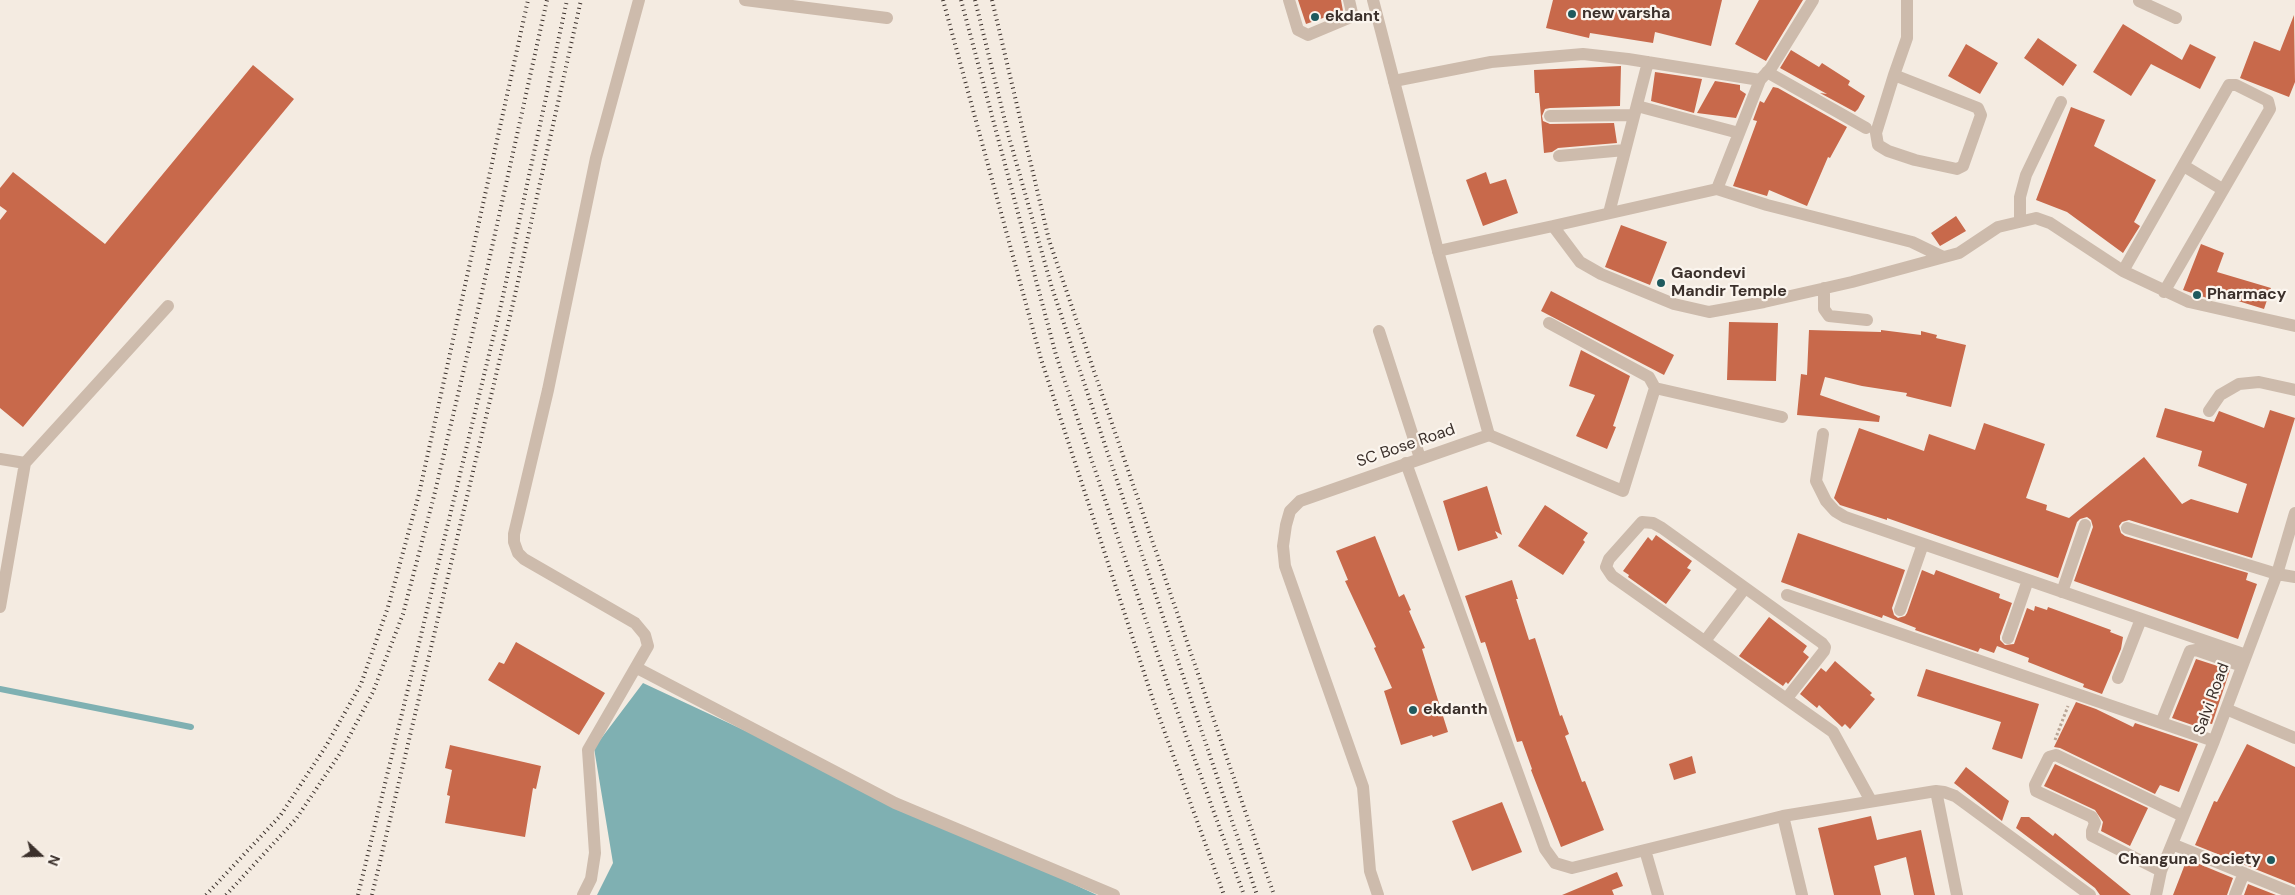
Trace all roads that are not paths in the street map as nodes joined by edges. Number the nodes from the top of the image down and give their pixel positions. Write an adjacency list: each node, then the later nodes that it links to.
1 (639, 0): 66 (street)
2 (746, 0): 11 (street)
3 (1289, 0): 4 (street)
4 (1349, 0)
5 (1373, 0): 16 (street)
6 (1813, 0): 15 (street)
7 (1907, 0): 14 (street)
8 (2170, 0): 10 (street)
9 (2139, 1): 10 (street)
10 (2164, 12): 12 (street)
11 (887, 18)
12 (2176, 18)
13 (1648, 62): 15 (street); 16 (street); 18 (street)
14 (1894, 75): 14 (street)
15 (1764, 76): 20 (street); 21 (street)
16 (1394, 81): 30 (street)
17 (2061, 102): 28 (street)
18 (1636, 110): 19 (street); 21 (street); 22 (street)
19 (1550, 116)
20 (1866, 128)
21 (1739, 133): 25 (street)
22 (1625, 150): 23 (street); 27 (street)
23 (1559, 156)
24 (2184, 166): 26 (street); 26 (street); 32 (street)
25 (1717, 189): 27 (street); 31 (street)
26 (2222, 189): 34 (street)
27 (1609, 213): 29 (street)
28 (2020, 220): 31 (street); 32 (street)
29 (1553, 226): 30 (street); 33 (street)
30 (1438, 251): 45 (street)
31 (1943, 257): 33 (street)
32 (2123, 270): 34 (street)
33 (1824, 288): 36 (street)
34 (2164, 292): 38 (street)
35 (168, 306): 48 (street)
36 (1867, 320)
37 (1549, 323): 40 (street)
38 (2295, 326)
39 (1379, 331): 47 (street)
40 (1655, 388): 43 (street); 45 (street)
41 (2295, 390): 42 (street)
42 (2209, 411)
43 (1782, 417)
44 (1823, 434): 53 (street)
45 (1489, 435): 47 (street, SC Bose Road)
46 (0, 458): 48 (street)
47 (1420, 458): 49 (street, SC Bose Road)
48 (25, 463): 60 (street)
49 (1406, 463): 78 (street); 85 (street, SC Bose Road)
50 (2295, 513): 54 (street, Salvi Road)
51 (2085, 525): 58 (street)
52 (2127, 528): 54 (street)
53 (1923, 544): 56 (street); 61 (street)
54 (2277, 574): 55 (street); 65 (street, Salvi Road)
55 (2295, 577)
56 (2028, 580): 58 (street); 63 (street)
57 (1745, 588): 64 (street); 64 (street); 68 (street)
58 (2062, 592): 62 (street)
59 (1787, 595): 70 (street)
60 (0, 607)
61 (1900, 610)
62 (2141, 619): 65 (street); 67 (street)
63 (2008, 638)
64 (1704, 641): 68 (street)
65 (2244, 660): 69 (street, Salvi Road); 70 (street)
66 (637, 668): 83 (street); 84 (street)
67 (2118, 678)
68 (1787, 698): 74 (street)
69 (2226, 709): 71 (street); 72 (street, Salvi Road)
70 (2161, 723): 72 (street)
71 (2295, 738)
72 (2214, 741): 76 (street, Salvi Road)
73 (1936, 791): 74 (street); 81 (street); 88 (street)
74 (1871, 801): 75 (street)
75 (1783, 816): 78 (street); 87 (street)
76 (2183, 816): 77 (street, Salvi Road); 79 (street)
77 (2172, 844): 79 (street, Salvi Road); 80 (street)
78 (1645, 850): 86 (street)
79 (2161, 871): 89 (street, Salvi Road)
80 (2244, 873): 82 (street); 90 (street)
81 (2085, 894)
82 (2295, 894)
83 (584, 895)
84 (1114, 895)
85 (1378, 895)
86 (1658, 895)
87 (1802, 895)
88 (1957, 895)
89 (2156, 895)
90 (2236, 895)

